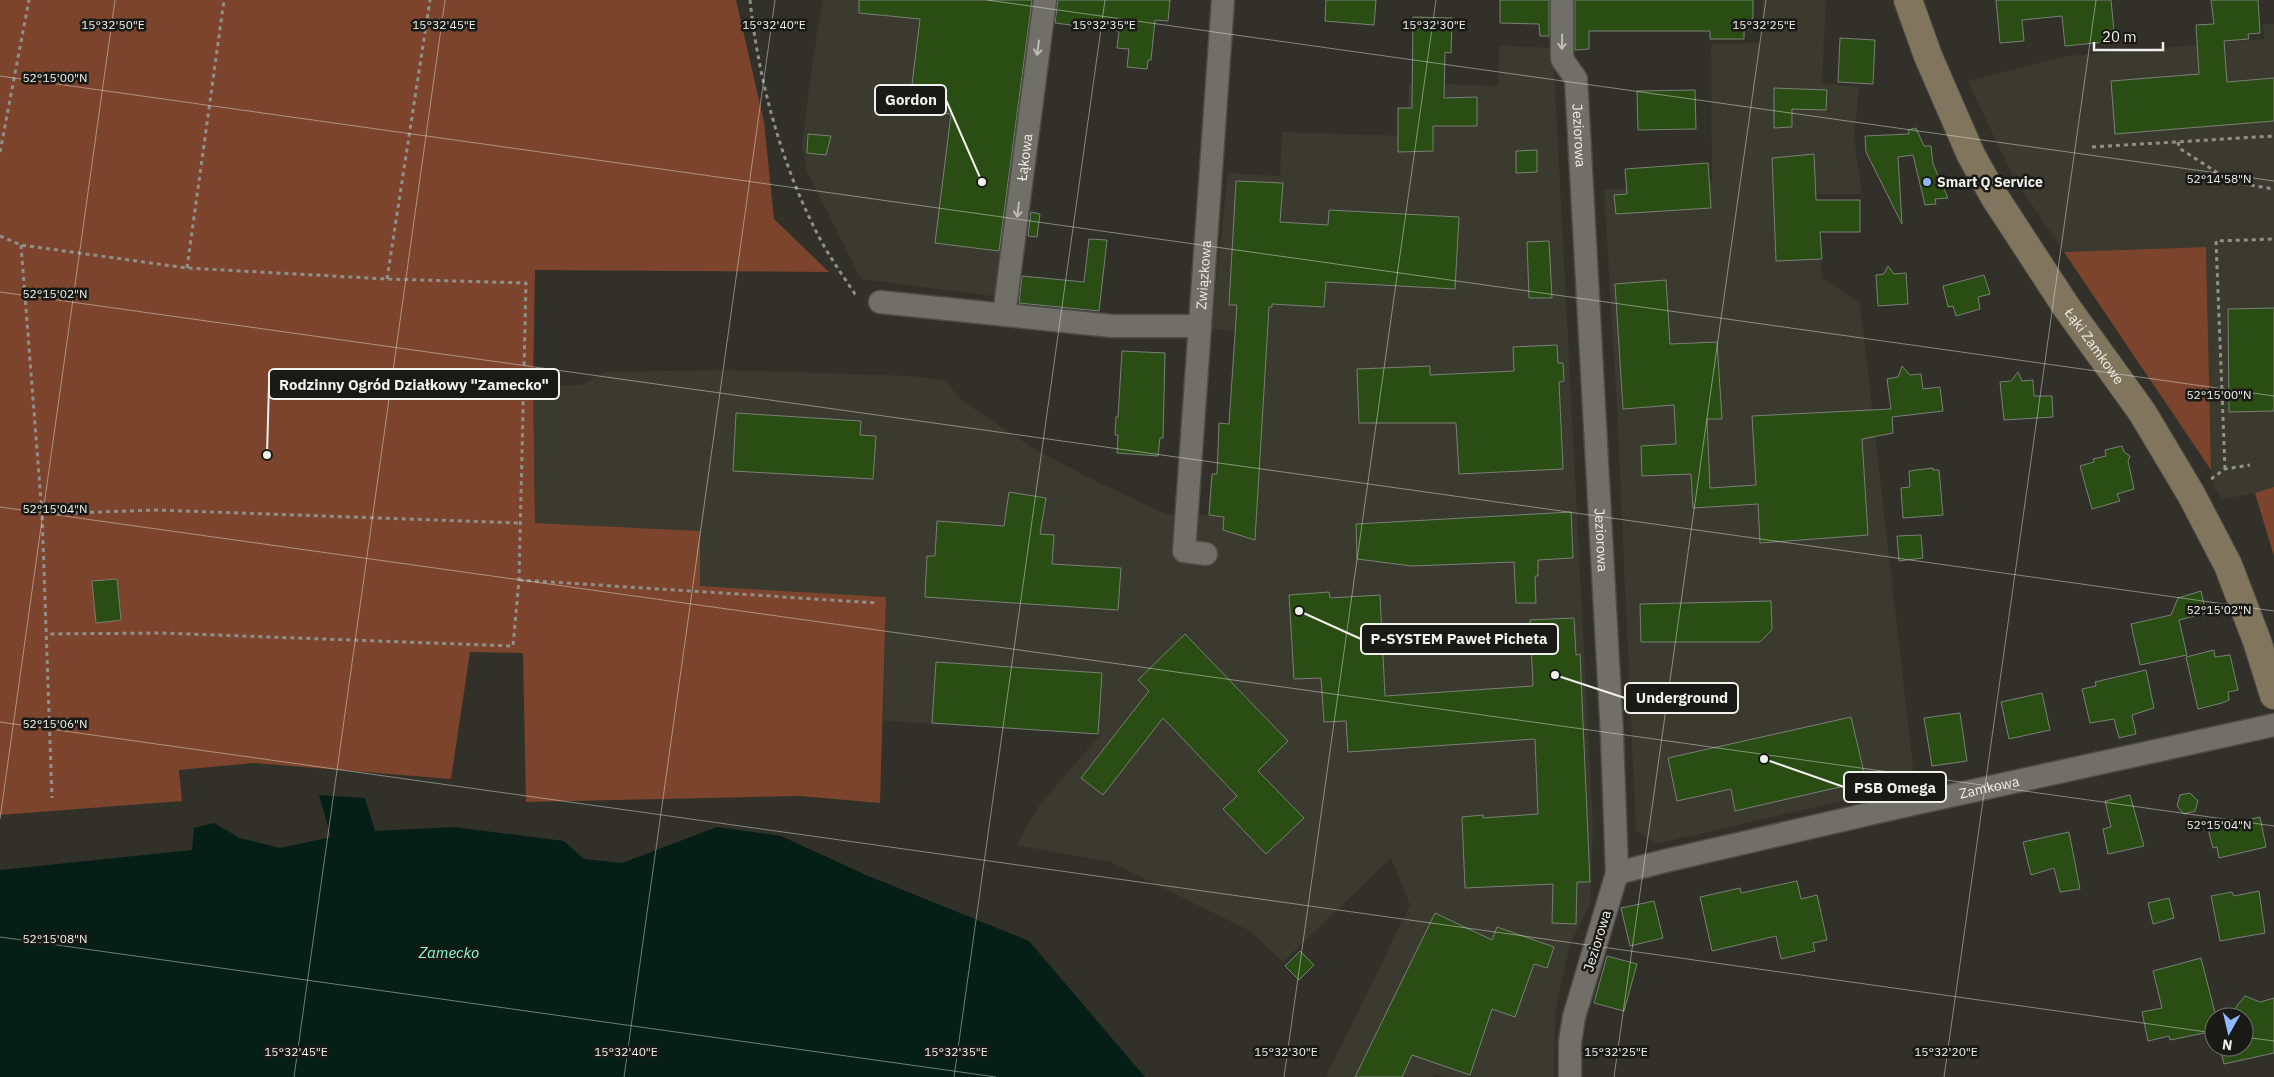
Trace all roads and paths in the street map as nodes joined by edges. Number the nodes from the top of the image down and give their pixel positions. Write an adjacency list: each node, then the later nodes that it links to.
1 (29, 0): 12 (path)
2 (224, 0): 17 (path)
3 (430, 0): 18 (path)
4 (750, 0): 19 (path)
5 (1045, 0): 21 (street, Łąkowa, one-way to 21)
6 (1223, 0): 22 (street, Związkowa)
7 (1562, 0): 35 (street, Jeziorowa, one-way to 35)
8 (1908, 0): 25 (street, Łąki Zamkowe)
9 (2274, 136): 10 (path)
10 (2178, 142): 11 (path); 13 (path)
11 (2092, 147)
12 (0, 152)
13 (2274, 189)
14 (0, 236): 16 (path)
15 (2274, 239): 24 (path)
16 (21, 245): 17 (path); 26 (path)
17 (187, 268): 18 (path)
18 (387, 280): 27 (path)
19 (855, 294)
20 (880, 302): 21 (street)
21 (1004, 316): 22 (street)
22 (1200, 326): 28 (street, Związkowa)
23 (2250, 465): 24 (path)
24 (2225, 469): 25 (path)
25 (2191, 494): 32 (street, Łąki Zamkowe)
26 (42, 514): 27 (path); 31 (path)
27 (520, 523): 29 (path)
28 (1195, 553)
29 (518, 580): 30 (path); 31 (path)
30 (878, 603)
31 (48, 634): 34 (path)
32 (2274, 695)
33 (2274, 725): 35 (street, Zamkowa)
34 (52, 798)
35 (1618, 873): 36 (street, Jeziorowa)
36 (1570, 1077)

